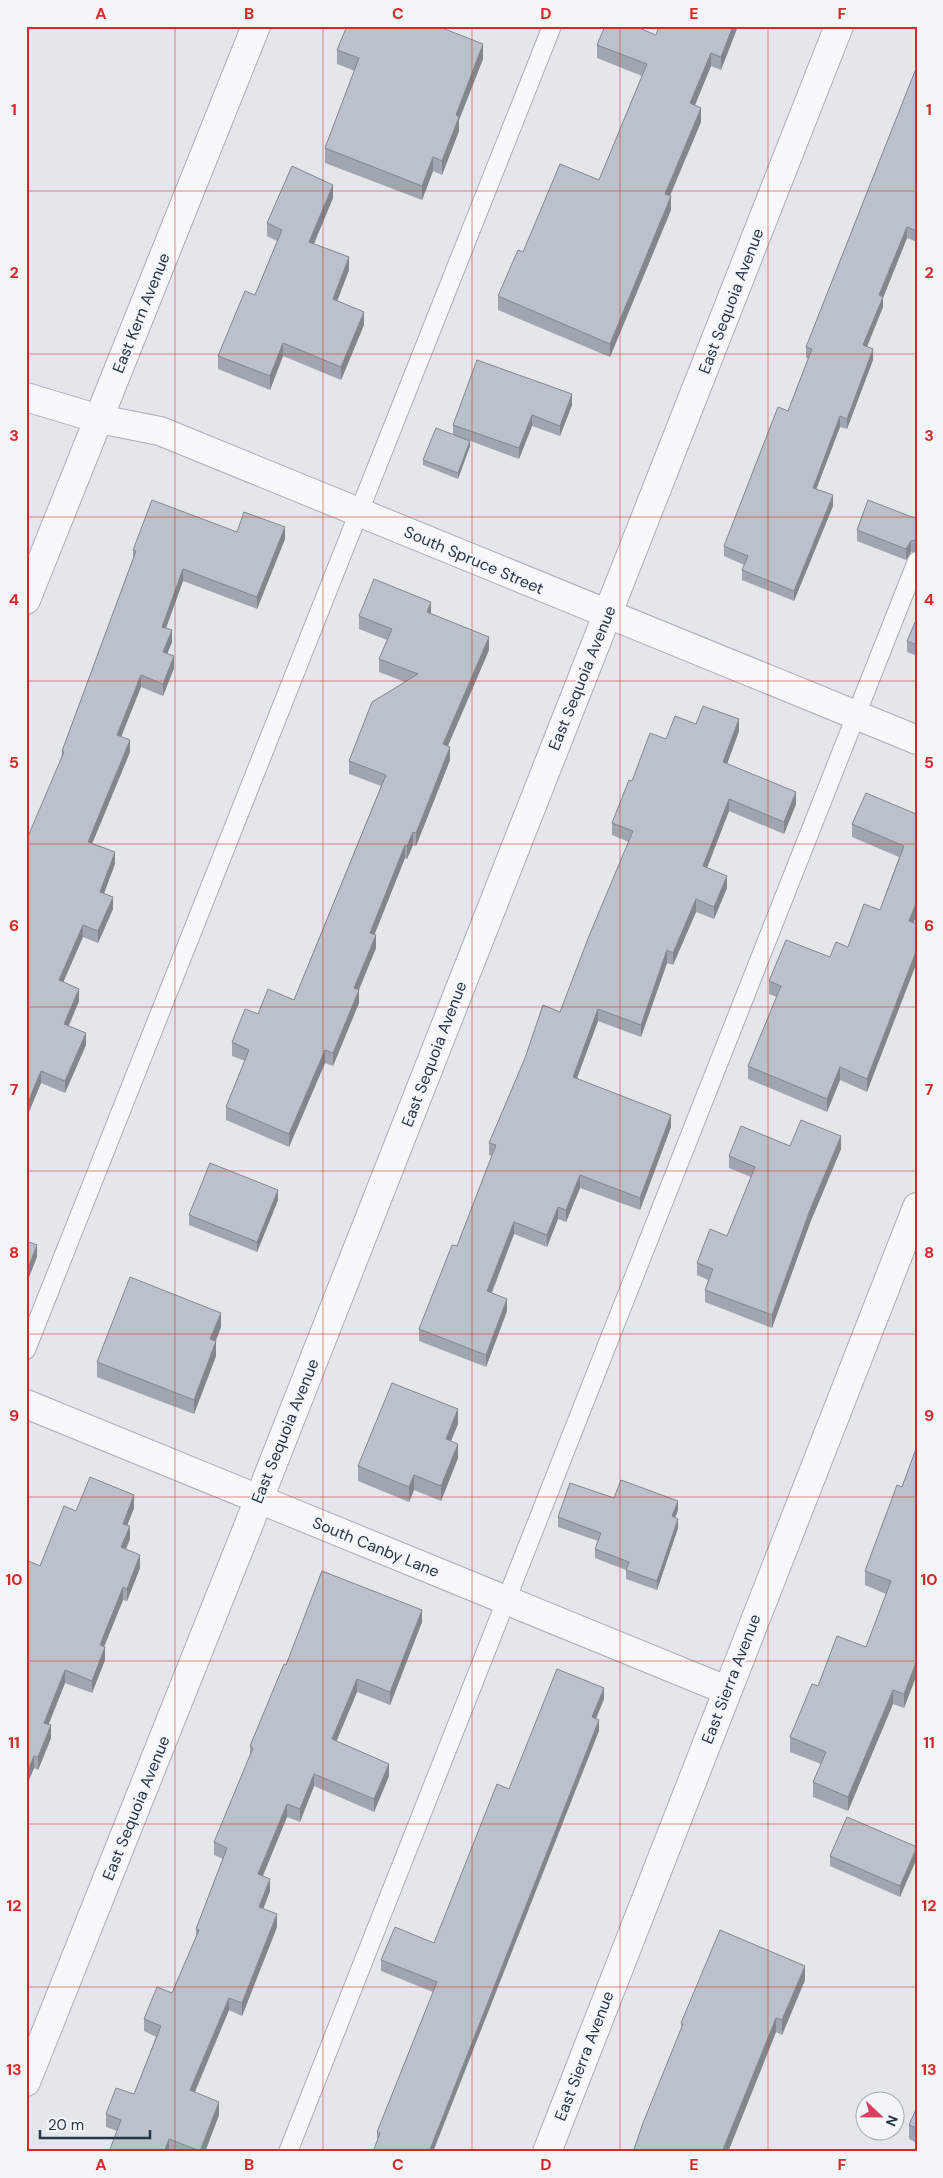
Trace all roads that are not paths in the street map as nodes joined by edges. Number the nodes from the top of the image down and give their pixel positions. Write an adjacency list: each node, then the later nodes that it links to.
1 (256, 26): 5 (street, East Kern Avenue)
2 (552, 26): 6 (lane)
3 (839, 26): 9 (street, East Sequoia Avenue)
4 (26, 397): 5 (street, South Spruce Street)
5 (99, 419): 6 (street, South Spruce Street); 8 (street, East Kern Avenue)
6 (359, 512): 9 (street, South Spruce Street); 13 (lane)
7 (917, 561): 10 (lane)
8 (26, 600)
9 (607, 615): 10 (street, South Spruce Street); 15 (street, East Sequoia Avenue)
10 (857, 716): 11 (street, South Spruce Street); 16 (lane)
11 (917, 740)
12 (917, 1206): 17 (street, East Sierra Avenue)
13 (26, 1350)
14 (26, 1404): 15 (street, South Canby Lane)
15 (259, 1499): 16 (street, South Canby Lane); 18 (street, East Sequoia Avenue)
16 (507, 1601): 17 (street, South Canby Lane); 19 (lane)
17 (726, 1690): 20 (street, East Sierra Avenue)
18 (26, 2082)
19 (288, 2152)
20 (547, 2152)

